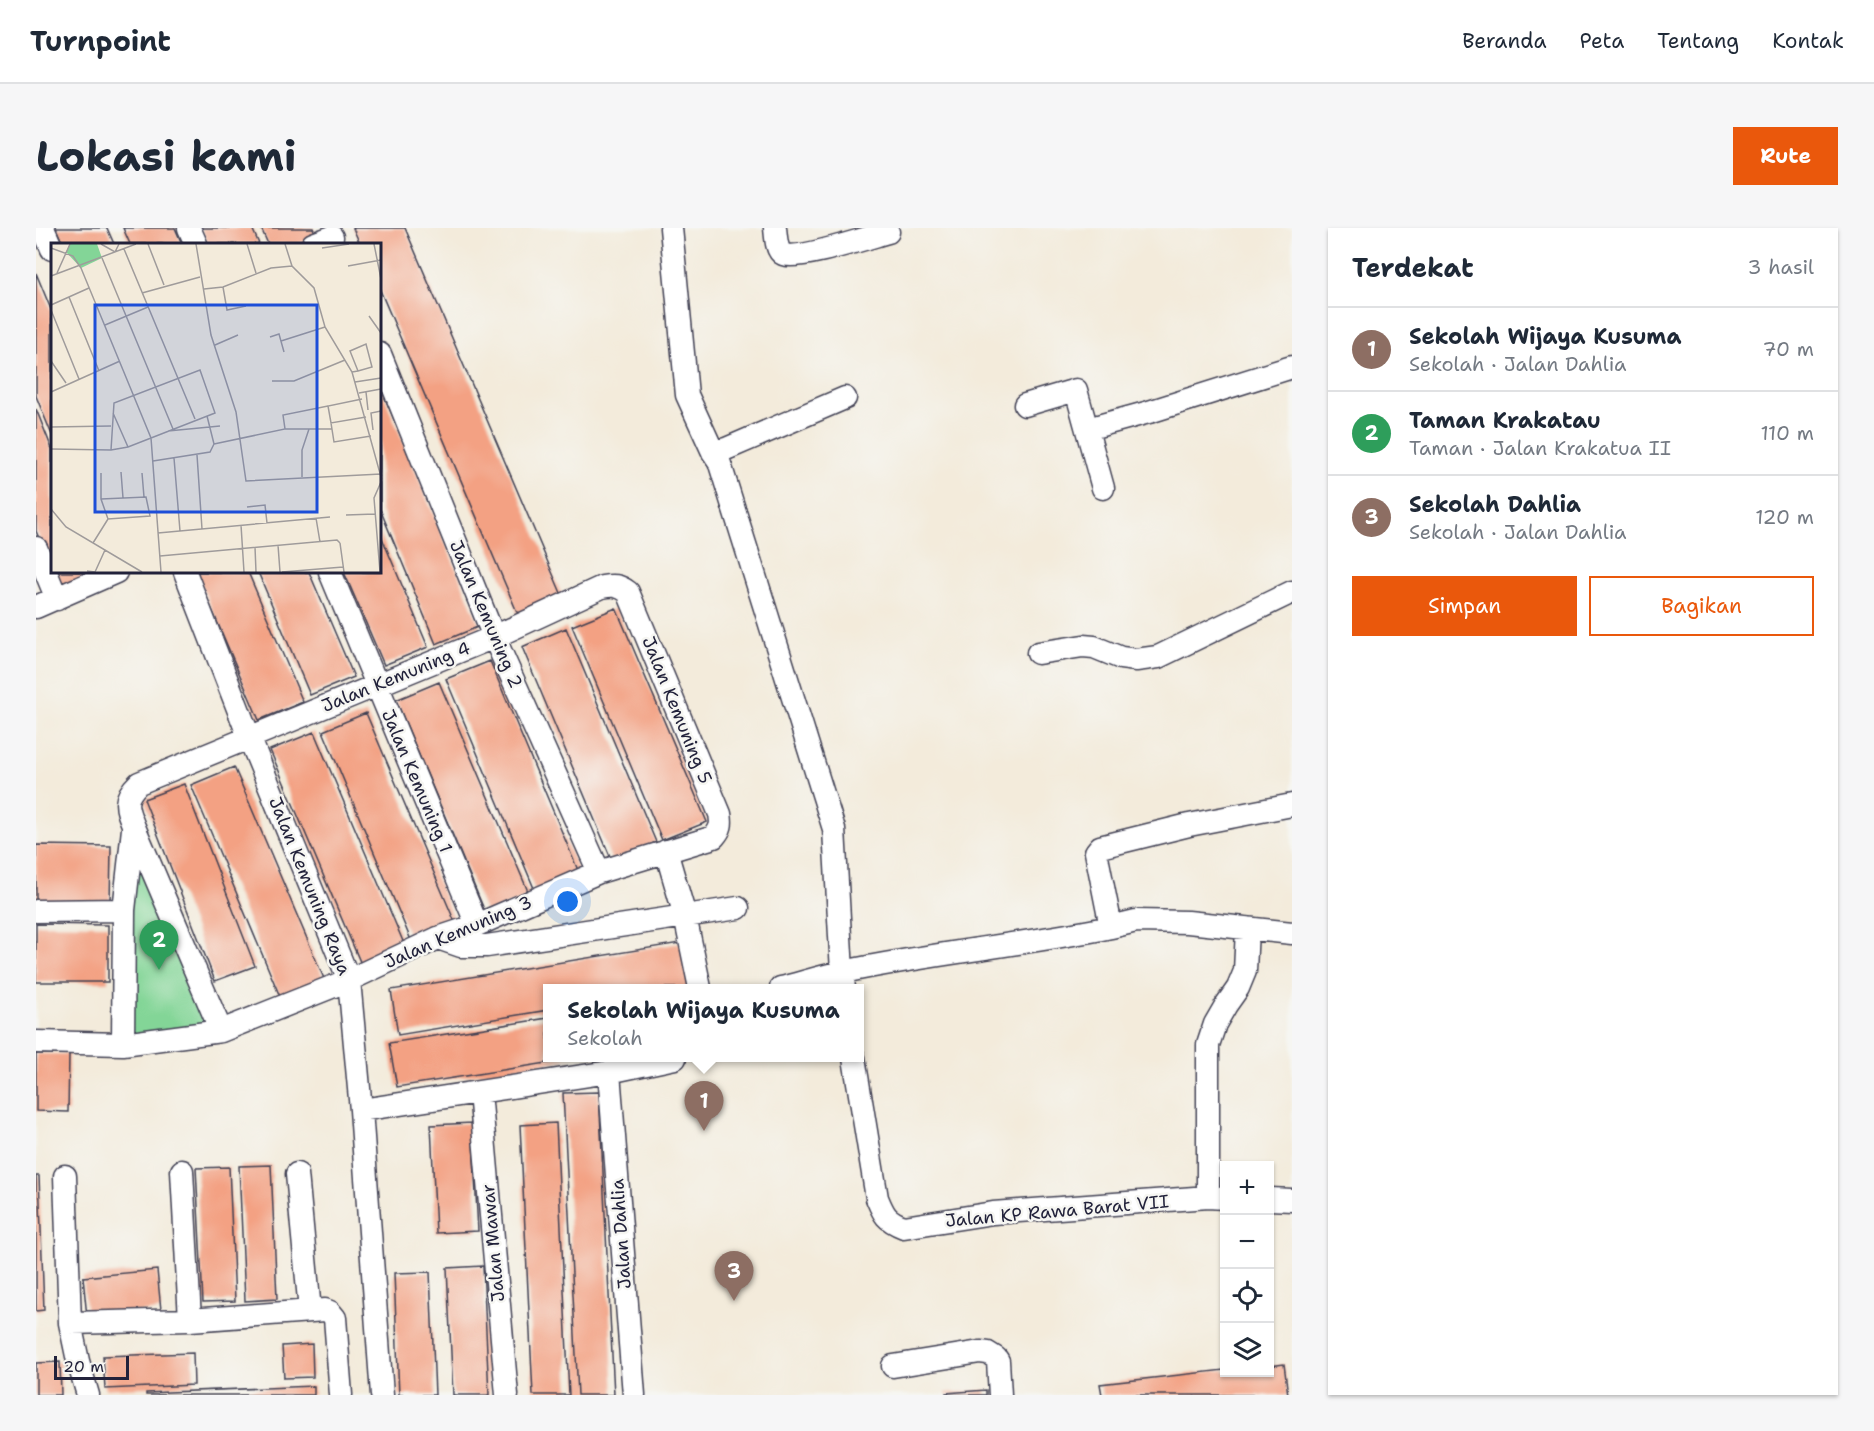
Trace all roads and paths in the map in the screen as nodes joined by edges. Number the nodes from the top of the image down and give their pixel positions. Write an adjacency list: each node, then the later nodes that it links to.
1 (43, 228): 7 (street)
2 (189, 228): 6 (street)
3 (671, 228): 13 (street)
4 (775, 228): 5 (street)
5 (888, 232)
6 (196, 243)
7 (51, 247)
8 (381, 356): 23 (street, Jalan Kemuning 2)
9 (1292, 367): 12 (street)
10 (845, 398): 13 (street)
11 (1025, 405): 12 (street)
12 (1087, 429): 14 (street)
13 (713, 452): 42 (street)
14 (1103, 488)
15 (36, 548): 20 (street)
16 (114, 573): 20 (street)
17 (185, 573): 26 (street, Jalan Kemuning Raya)
18 (330, 573): 25 (street, Jalan Kemuning 1)
19 (1292, 592): 24 (street)
20 (57, 599): 22 (street)
21 (634, 605): 23 (street, Jalan Kemuning 4); 28 (street, Jalan Kemuning 5)
22 (36, 607)
23 (494, 637): 25 (street, Jalan Kemuning 4); 31 (street, Jalan Kemuning 2)
24 (1038, 653)
25 (377, 686): 26 (street, Jalan Kemuning 4); 36 (street, Jalan Kemuning 1)
26 (249, 737): 29 (street, Jalan Kemuning 4); 41 (street, Jalan Kemuning Raya)
27 (1292, 805): 37 (street)
28 (720, 814): 30 (street, Jalan Kemuning 3)
29 (134, 827): 33 (street); 45 (street)
30 (666, 851): 31 (street, Jalan Kemuning 3); 35 (street)
31 (599, 872): 36 (street, Jalan Kemuning 3)
32 (738, 908): 35 (street)
33 (124, 910): 34 (street); 47 (street)
34 (36, 911)
35 (685, 916): 40 (street); 43 (street)
36 (477, 925): 40 (street, Jalan Kemuning 3)
37 (1111, 927): 38 (street); 42 (street)
38 (1247, 929): 39 (street); 56 (street)
39 (1292, 933)
40 (438, 938): 41 (street, Jalan Kemuning 3)
41 (349, 980): 45 (street, Jalan Kemuning 3); 52 (street, Jalan Kemuning Raya)
42 (843, 980): 44 (street)
43 (699, 984)
44 (812, 984)
45 (221, 1031): 47 (street, Jalan Kemuning 3)
46 (36, 1042): 47 (street, Jalan Kemuning 3)
47 (123, 1044)
48 (656, 1062): 50 (street)
49 (855, 1062): 56 (street, Jalan KP Rawa Barat VII)
50 (609, 1072): 51 (street); 67 (street, Jalan Dahlia)
51 (480, 1092): 52 (street); 66 (street, Jalan Mawar)
52 (361, 1110): 65 (street, Jalan Kemuning Raya)
53 (182, 1171): 60 (street)
54 (297, 1174): 59 (street)
55 (65, 1176): 61 (street)
56 (1216, 1198)
57 (1274, 1199): 58 (street)
58 (1292, 1200)
59 (310, 1311): 60 (street); 64 (street)
60 (190, 1320): 61 (street)
61 (70, 1323): 63 (street)
62 (893, 1366): 68 (street)
63 (88, 1395)
64 (341, 1395)
65 (382, 1395)
66 (507, 1395)
67 (634, 1395)
68 (1000, 1395)

